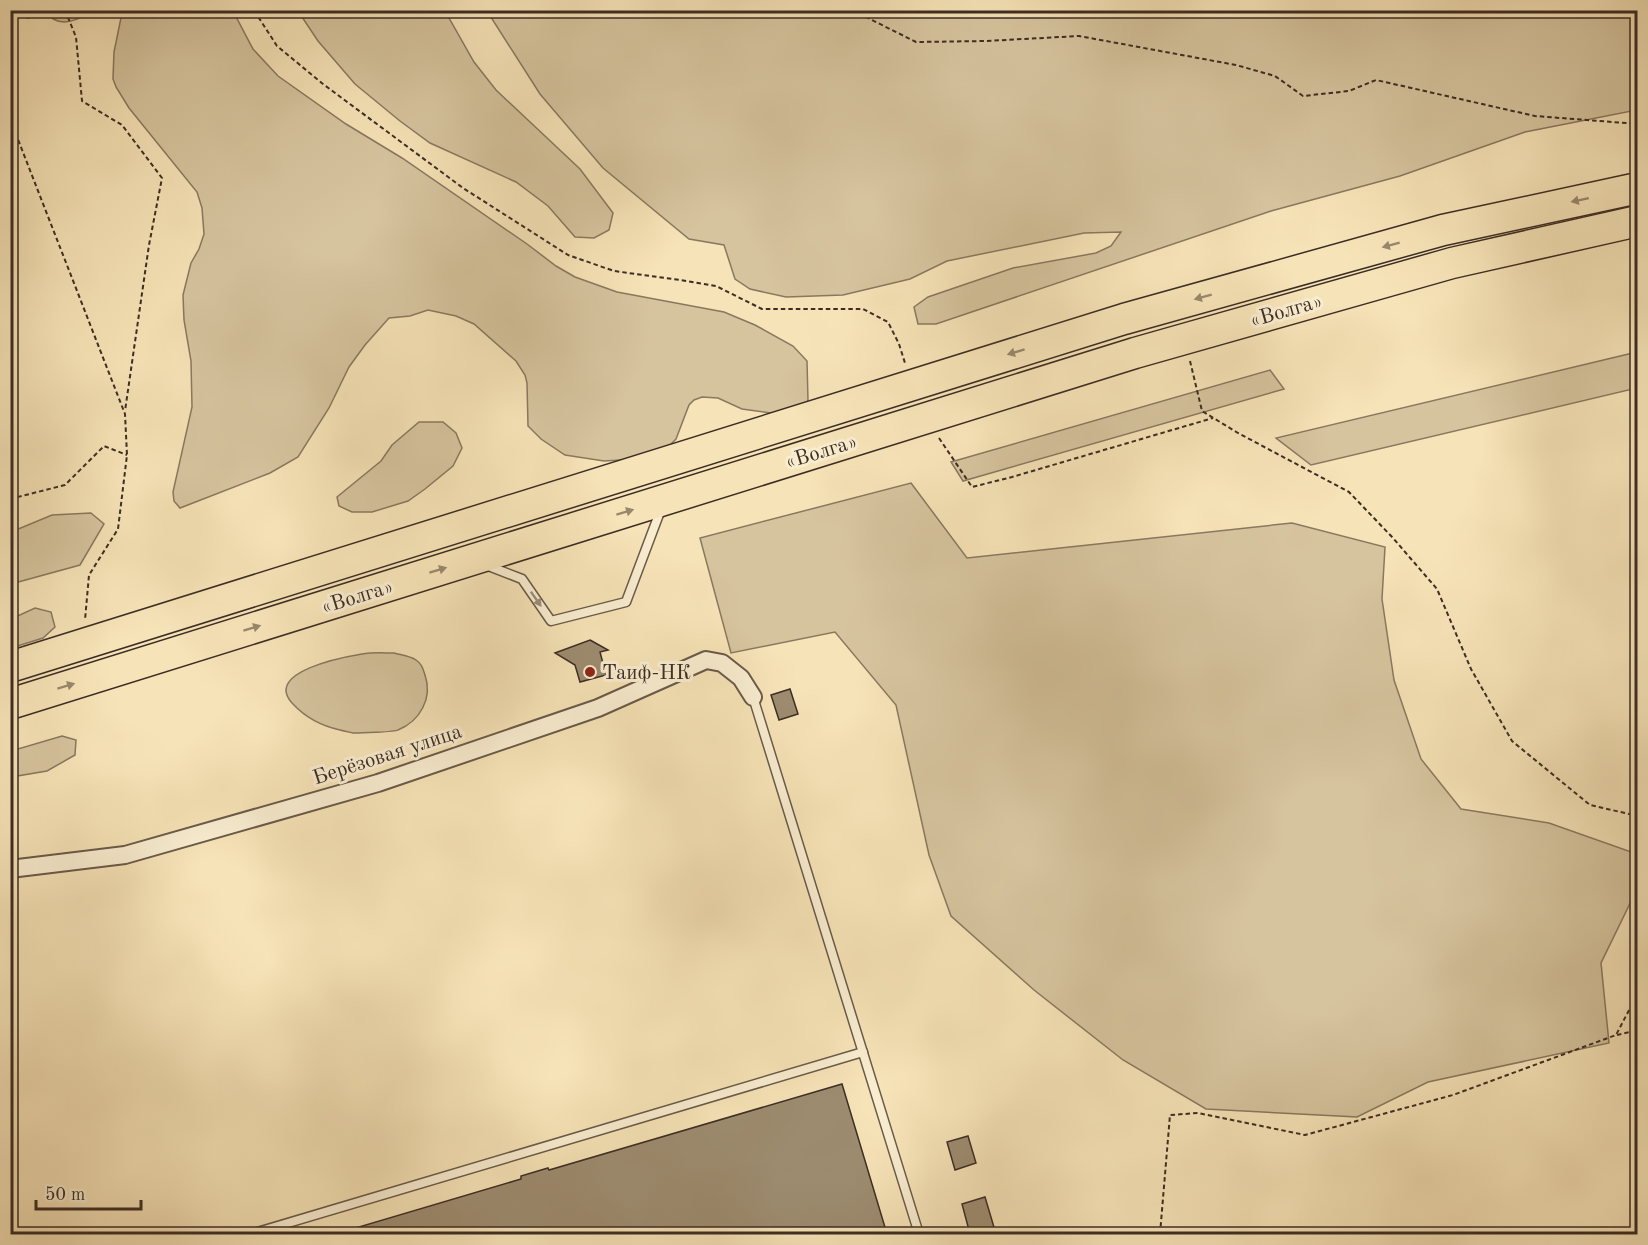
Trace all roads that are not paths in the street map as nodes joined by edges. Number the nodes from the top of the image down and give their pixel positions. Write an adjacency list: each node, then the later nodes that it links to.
1 (1638, 188): 5 (highway, «Волга», one-way to 5)
2 (1638, 221): 3 (highway, «Волга»)
3 (665, 500): 4 (highway, «Волга», one-way to 3); 4 (lane, one-way to 3)
4 (471, 560): 7 (highway, «Волга», one-way to 4)
5 (10, 667)
6 (753, 697): 8 (street, Берёзовая улица); 9 (lane)
7 (10, 704)
8 (10, 869)
9 (863, 1052): 10 (lane); 11 (lane)
10 (251, 1234)
11 (919, 1234)

